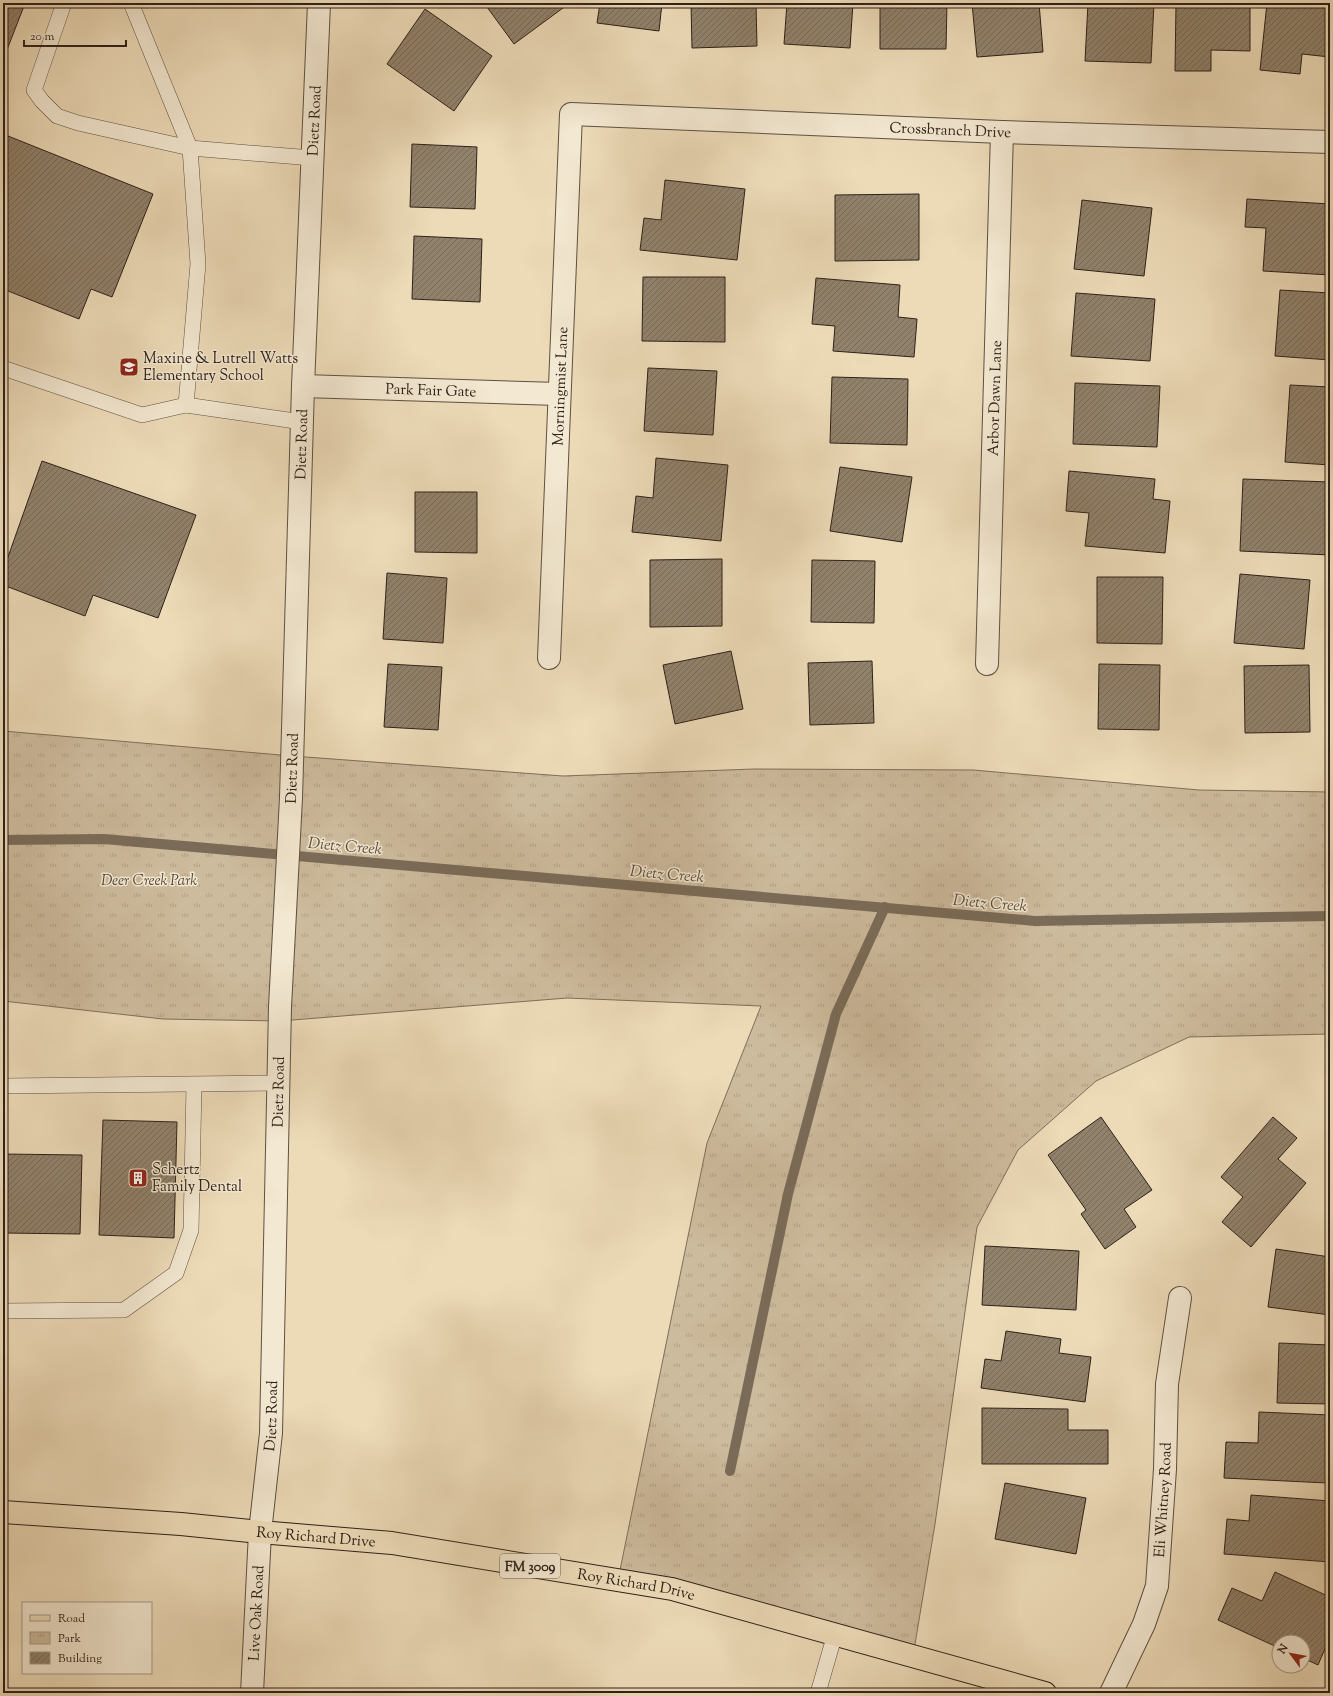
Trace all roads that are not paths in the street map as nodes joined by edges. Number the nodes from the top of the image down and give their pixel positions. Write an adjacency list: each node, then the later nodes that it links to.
1 (64, 3): 7 (lane)
2 (131, 3): 7 (lane)
3 (319, 3): 8 (street, Dietz Road)
4 (571, 114): 5 (street, Crossbranch Drive); 11 (street, Morningmist Lane)
5 (1002, 132): 6 (street, Crossbranch Drive); 15 (street, Arbor Dawn Lane)
6 (1330, 142)
7 (190, 148): 8 (lane); 12 (lane)
8 (312, 158): 10 (street, Dietz Road)
9 (3, 368): 12 (lane)
10 (303, 386): 11 (street, Park Fair Gate); 13 (street, Dietz Road)
11 (559, 394): 14 (street, Morningmist Lane)
12 (186, 405): 13 (lane)
13 (302, 422): 16 (street, Dietz Road)
14 (549, 658)
15 (987, 664)
16 (279, 1083): 17 (lane); 22 (street, Dietz Road)
17 (194, 1085): 18 (lane); 20 (lane)
18 (3, 1086)
19 (1180, 1298): 27 (street, Eli Whitney Road)
20 (3, 1311)
21 (3, 1512): 22 (main road, Roy Richard Drive / FM 3009)
22 (260, 1532): 23 (main road, Roy Richard Drive / FM 3009); 24 (street, Live Oak Road)
23 (835, 1634): 25 (lane); 26 (main road, Roy Richard Drive / FM 3009)
24 (252, 1693)
25 (818, 1693)
26 (1045, 1693)
27 (1111, 1693)

